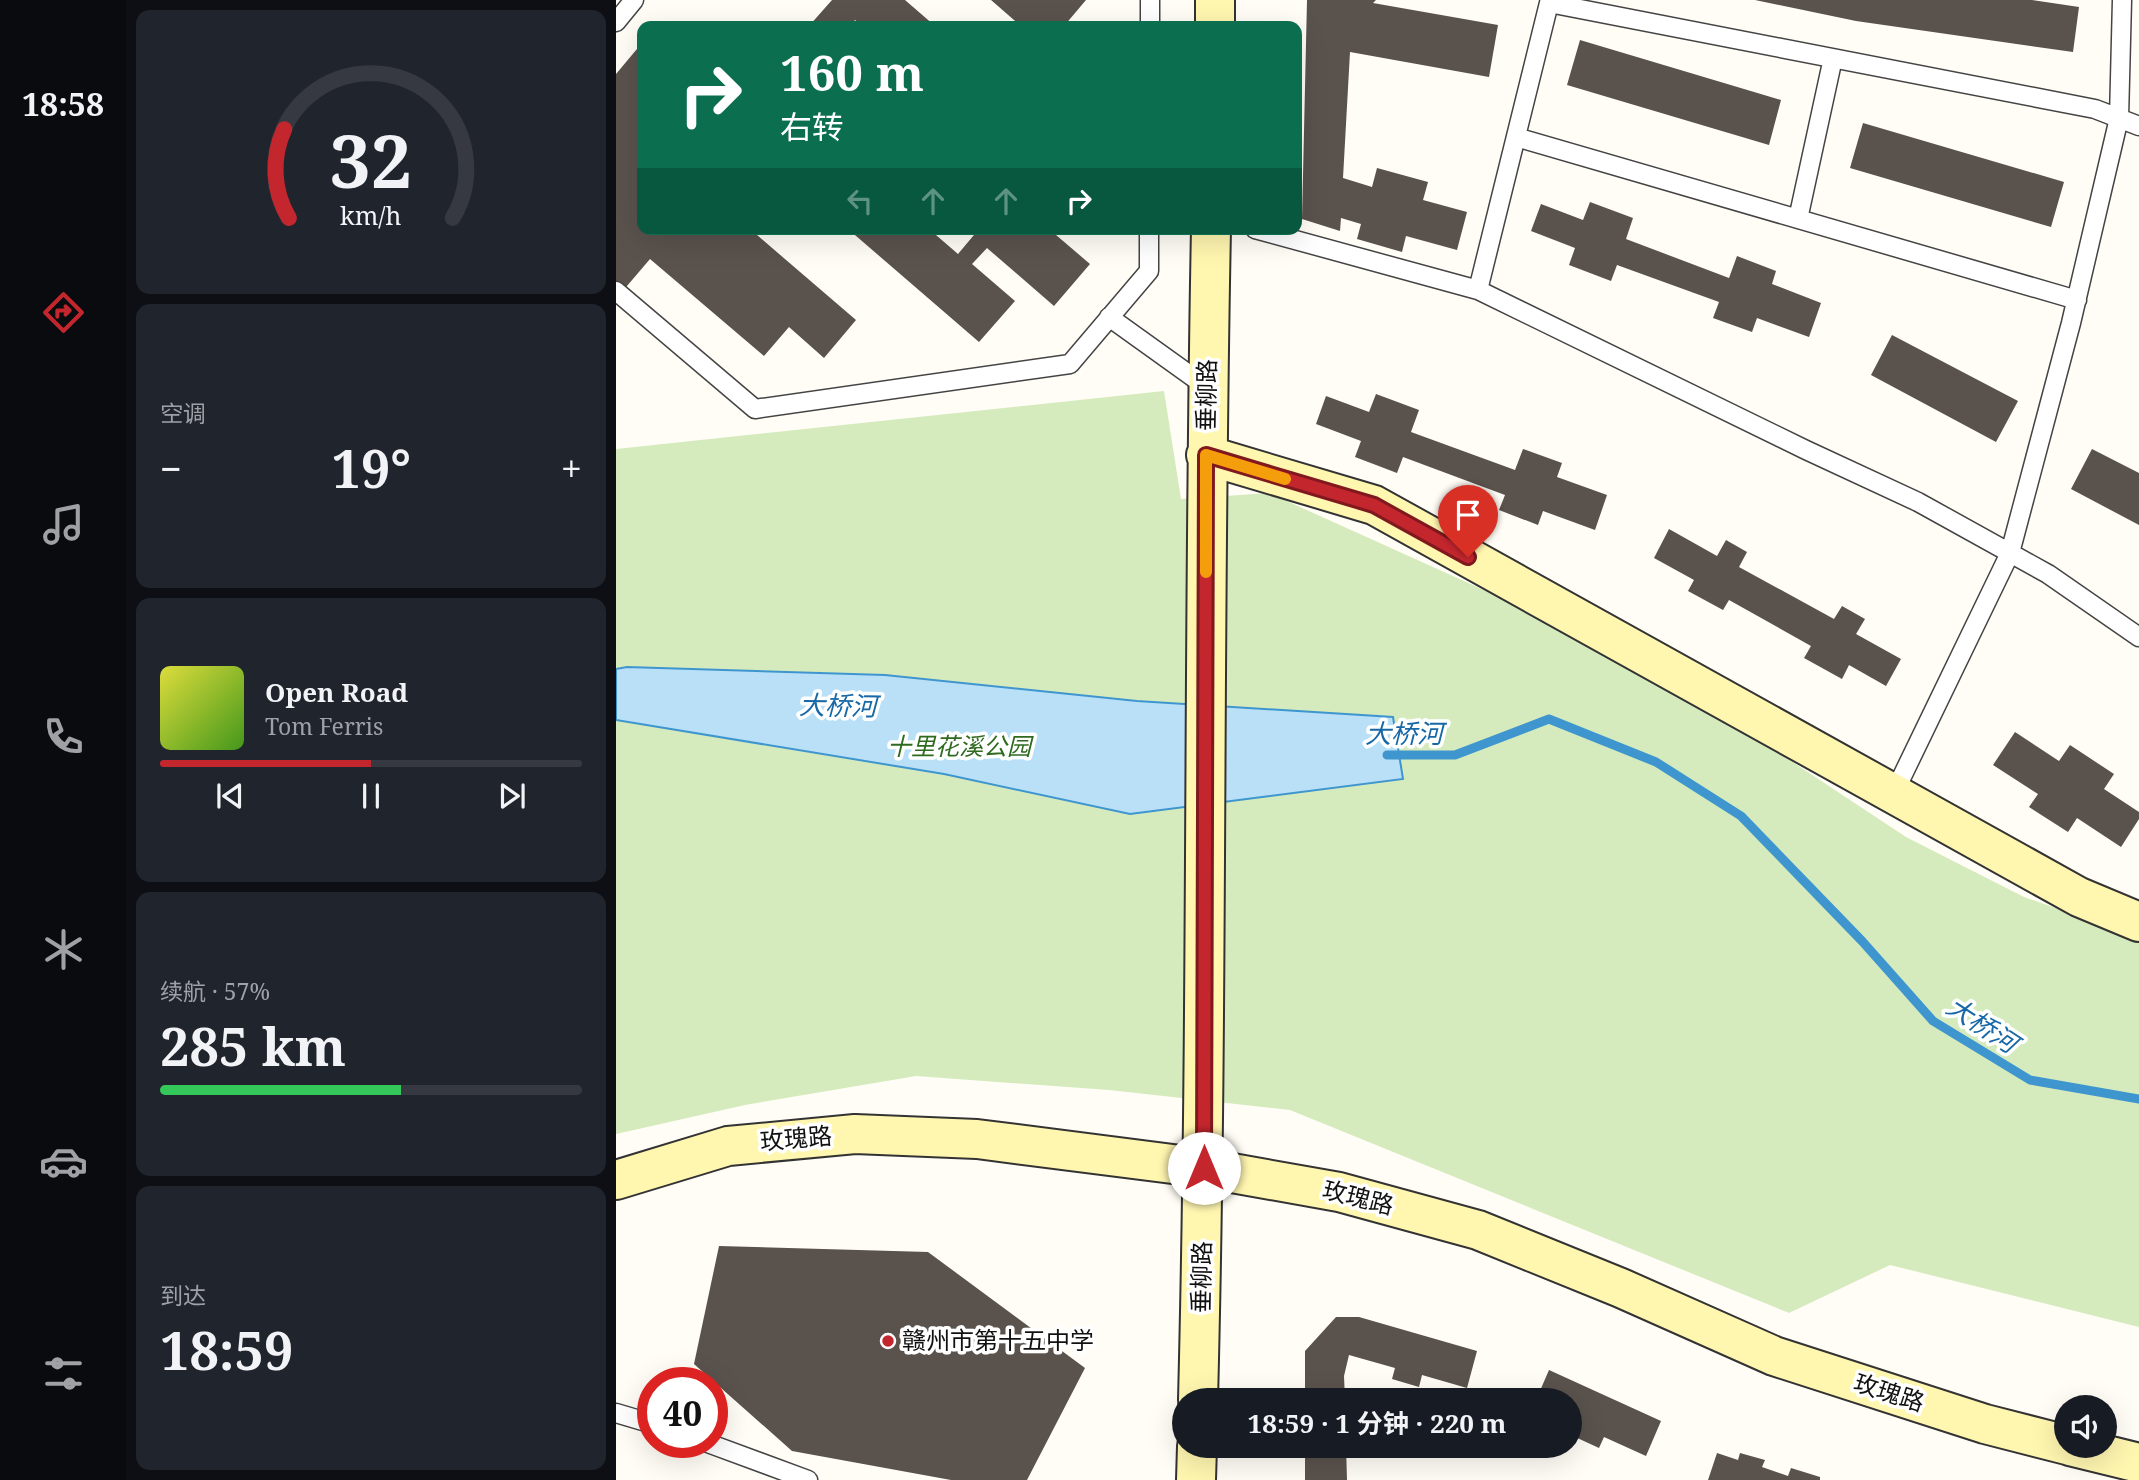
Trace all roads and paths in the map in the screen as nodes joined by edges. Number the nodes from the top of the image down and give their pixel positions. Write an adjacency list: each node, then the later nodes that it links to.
1 (634, 0): 7 (lane)
2 (1150, 0): 5 (lane)
3 (1215, 0): 6 (street)
4 (2122, 0): 9 (lane)
5 (1150, 21)
6 (1215, 21)
7 (616, 22)
8 (1833, 58): 9 (lane); 11 (lane); 12 (lane)
9 (2119, 118): 10 (lane); 18 (lane)
10 (2139, 126)
11 (1516, 137): 12 (lane); 17 (lane)
12 (1798, 219): 18 (lane)
13 (1149, 235): 19 (lane)
14 (1211, 235): 20 (street, 垂柳路)
15 (1277, 235): 17 (lane)
16 (616, 290): 19 (lane)
17 (1478, 290): 22 (lane)
18 (2077, 300): 22 (lane)
19 (1109, 317): 20 (lane)
20 (1208, 388): 21 (street, 垂柳路)
21 (1206, 455): 24 (street); 26 (street, 垂柳路)
22 (2010, 553): 23 (lane); 24 (lane)
23 (2139, 637)
24 (1894, 793): 25 (street)
25 (2139, 922)
26 (1204, 1168): 27 (street, 玫瑰路); 28 (street, 垂柳路); 31 (street, 玫瑰路)
27 (616, 1180)
28 (1198, 1388)
29 (616, 1413): 30 (lane)
30 (637, 1419)
31 (2054, 1442)
32 (728, 1450): 36 (lane)
33 (2117, 1457): 35 (street, 玫瑰路)
34 (1197, 1458): 37 (street)
35 (2139, 1463)
36 (808, 1480)
37 (1196, 1480)

